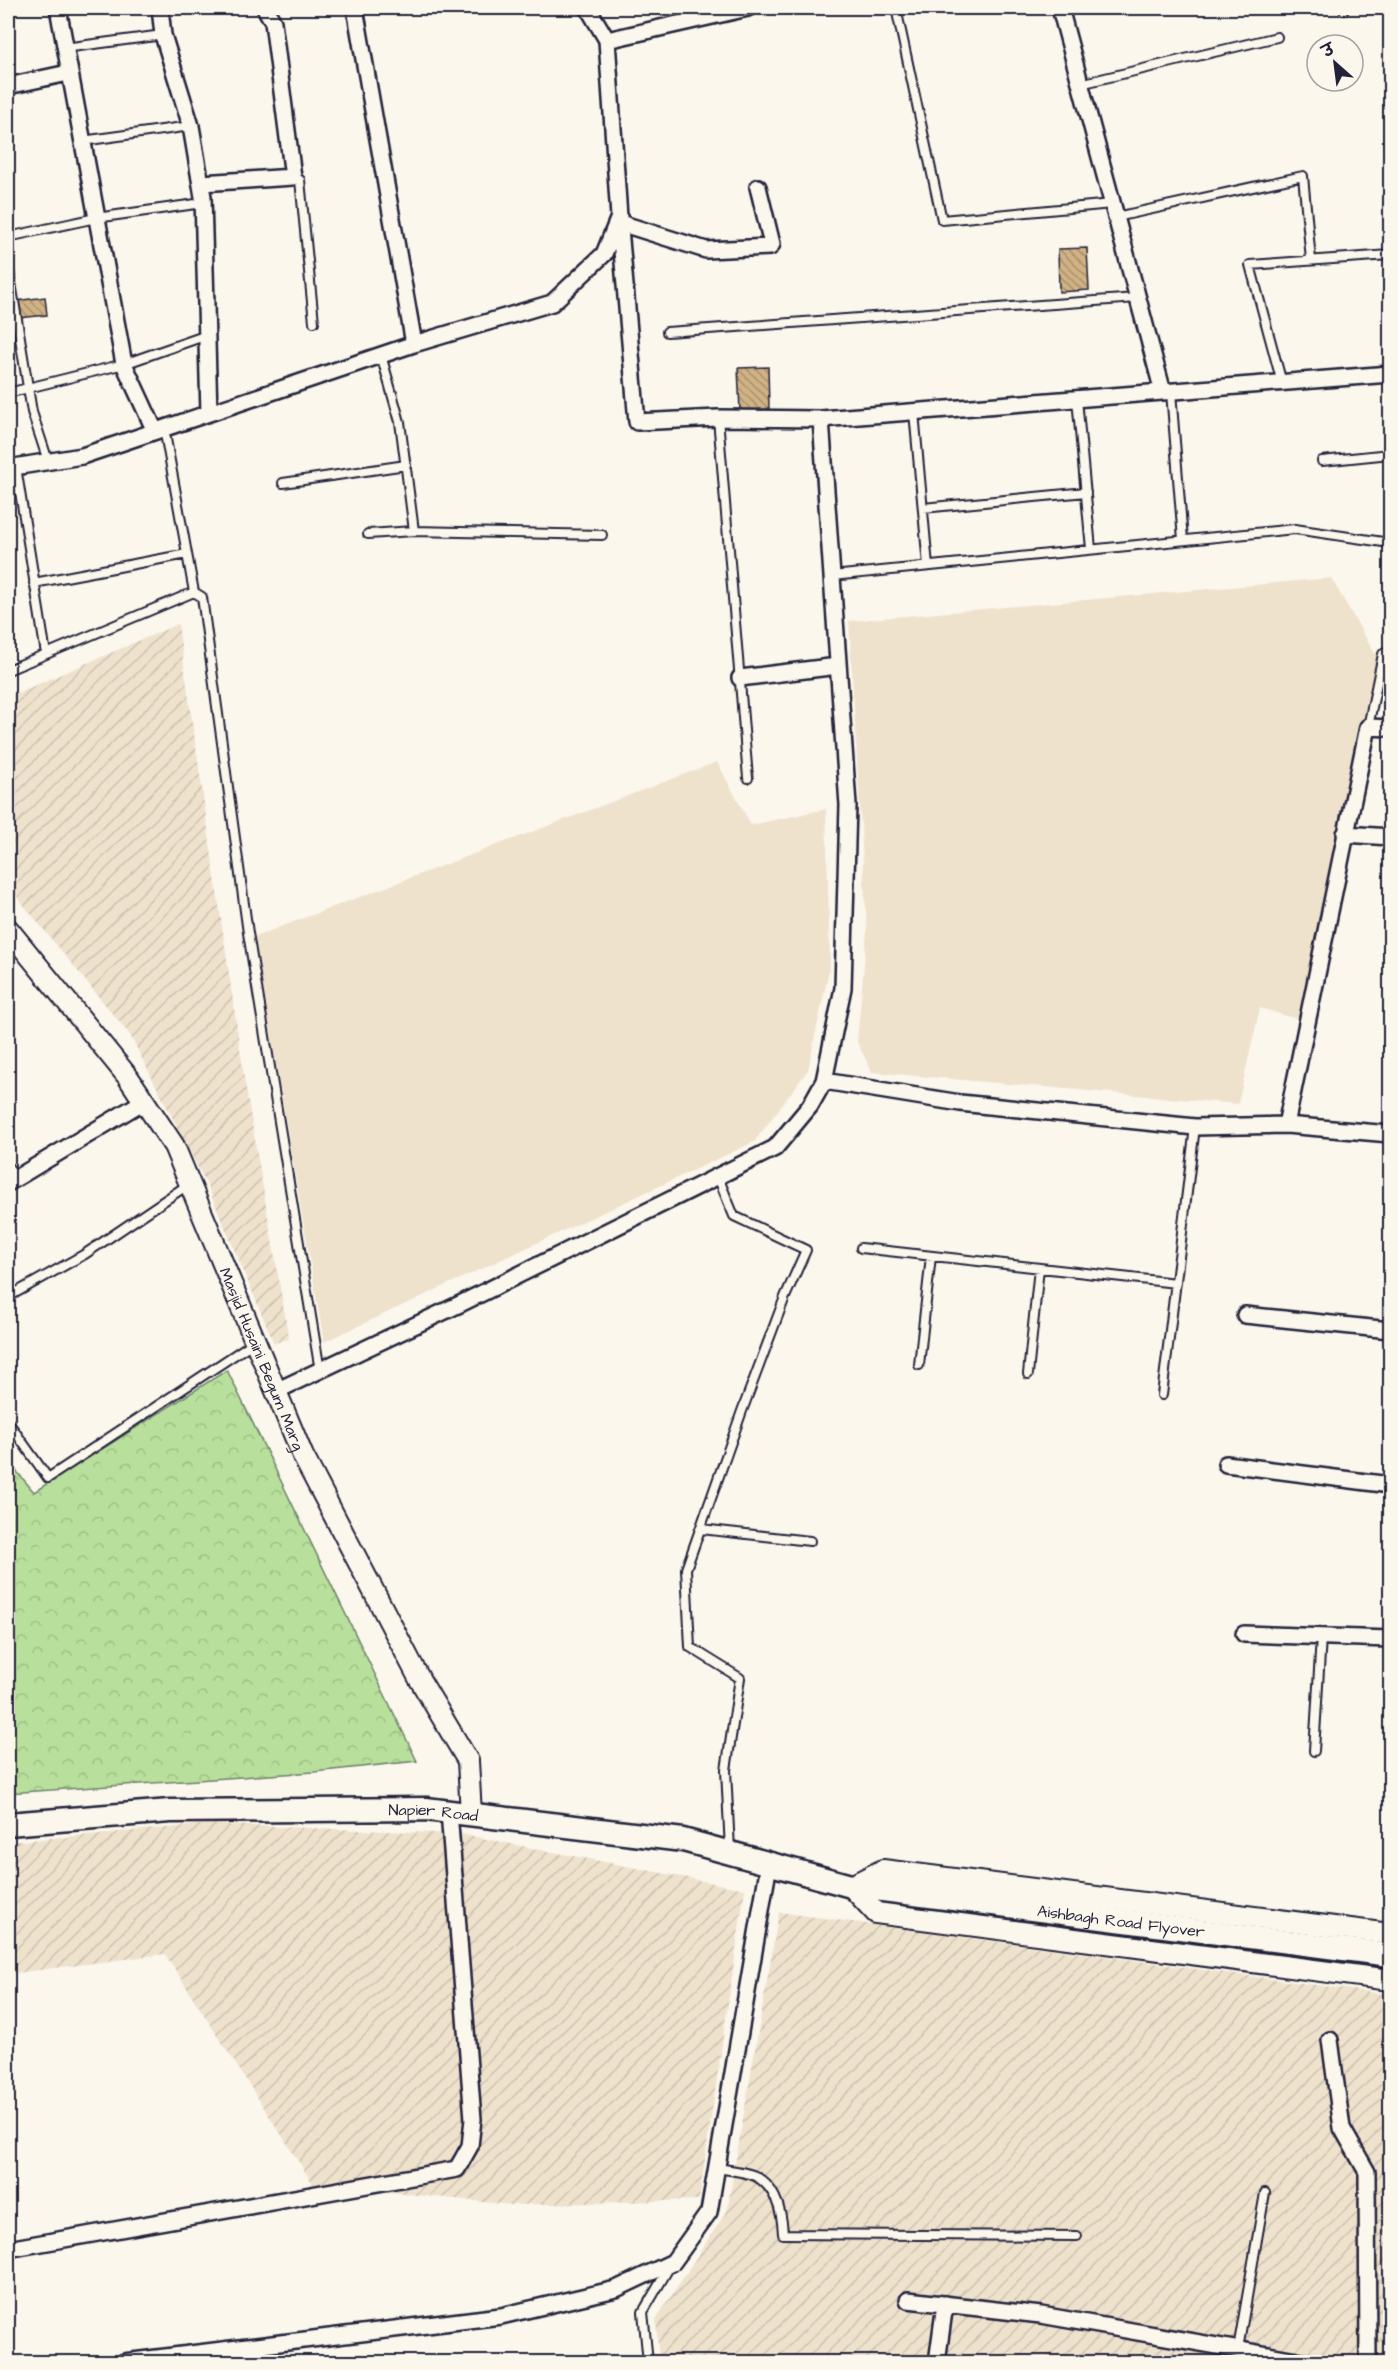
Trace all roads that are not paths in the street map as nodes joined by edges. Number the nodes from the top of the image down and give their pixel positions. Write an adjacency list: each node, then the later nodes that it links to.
1 (58, 8): 13 (street)
2 (160, 8): 10 (street)
3 (265, 8): 19 (street)
4 (355, 8): 34 (street)
5 (588, 8): 12 (street)
6 (748, 8): 9 (street)
7 (896, 8): 23 (lane)
8 (1060, 8): 15 (street)
9 (713, 11): 12 (street)
10 (163, 35): 13 (lane); 17 (street)
11 (1277, 37): 15 (lane)
12 (607, 40): 25 (street)
13 (64, 48): 14 (street)
14 (69, 73): 16 (street); 18 (street)
15 (1080, 84): 23 (street)
16 (8, 86)
17 (190, 126): 18 (lane); 20 (street)
18 (81, 141): 24 (street)
19 (293, 177): 20 (street); 31 (lane)
20 (201, 183): 22 (street)
21 (758, 187): 25 (street)
22 (203, 203): 24 (lane); 33 (street)
23 (1114, 210): 28 (lane); 30 (street)
24 (96, 218): 26 (lane); 36 (street)
25 (619, 220): 34 (street); 45 (street)
26 (8, 237)
27 (1390, 255): 28 (lane)
28 (1311, 260): 38 (lane)
29 (8, 264): 39 (lane)
30 (1137, 298): 32 (lane); 40 (street)
31 (315, 322)
32 (667, 332)
33 (207, 335): 36 (lane); 44 (street)
34 (414, 344): 35 (street)
35 (381, 355): 44 (street); 51 (lane)
36 (124, 364): 39 (lane); 47 (street)
37 (1390, 374): 38 (street)
38 (1282, 382): 40 (street)
39 (28, 390): 41 (lane); 49 (lane)
40 (1167, 392): 42 (street); 59 (lane)
41 (8, 393)
42 (1077, 399): 43 (street); 54 (lane)
43 (914, 412): 46 (street); 55 (lane)
44 (209, 413): 47 (street)
45 (718, 418): 46 (street); 71 (lane)
46 (821, 419): 64 (street)
47 (159, 430): 49 (street); 62 (lane)
48 (1390, 454): 50 (lane)
49 (48, 461): 52 (street)
50 (1322, 461)
51 (406, 465): 53 (lane); 56 (lane)
52 (12, 468): 65 (lane)
53 (283, 483)
54 (1086, 492): 55 (lane); 61 (lane)
55 (922, 507): 63 (lane)
56 (414, 531): 57 (lane); 58 (lane)
57 (368, 534)
58 (602, 535)
59 (1183, 540): 60 (lane); 61 (lane)
60 (1390, 543)
61 (1091, 549): 63 (lane)
62 (187, 554): 65 (lane); 66 (lane)
63 (928, 566): 64 (lane)
64 (832, 576): 69 (street)
65 (34, 583): 68 (lane)
66 (194, 592): 68 (lane); 95 (lane)
67 (1390, 650): 72 (lane)
68 (46, 654): 70 (lane)
69 (838, 666): 71 (street); 78 (street)
70 (8, 670)
71 (740, 678): 74 (lane)
72 (1368, 727): 73 (street); 75 (street)
73 (1390, 728)
74 (748, 778)
75 (1345, 834): 76 (street); 80 (street)
76 (1390, 837)
77 (8, 929): 79 (street, Masjid Husaini Begum Marg)
78 (824, 1081): 81 (street); 84 (street)
79 (144, 1101): 83 (street); 85 (street, Masjid Husaini Begum Marg)
80 (1286, 1125): 81 (street); 82 (street)
81 (1195, 1126): 89 (lane)
82 (1390, 1134)
83 (10, 1176)
84 (718, 1177): 95 (street); 102 (lane)
85 (190, 1183): 90 (lane); 93 (street, Masjid Husaini Begum Marg)
86 (861, 1248): 87 (lane)
87 (931, 1256): 88 (lane); 94 (lane)
88 (1039, 1268): 89 (lane); 96 (lane)
89 (1176, 1283): 98 (lane)
90 (8, 1298)
91 (1245, 1315): 92 (street)
92 (1390, 1330)
93 (256, 1341): 97 (street, Masjid Husaini Begum Marg); 99 (lane)
94 (919, 1365)
95 (320, 1371): 97 (street)
96 (1028, 1374)
97 (276, 1391): 109 (street, Masjid Husaini Begum Marg)
98 (1162, 1395)
99 (8, 1422)
100 (1226, 1464): 101 (street)
101 (1390, 1485)
102 (700, 1529): 103 (lane); 111 (lane)
103 (810, 1541)
104 (1244, 1634): 105 (street)
105 (1321, 1637): 106 (street); 107 (lane)
106 (1390, 1639)
107 (1314, 1751)
108 (449, 1812): 109 (main road, Napier Road); 110 (main road, Napier Road); 121 (street)
109 (471, 1814): 111 (main road, Napier Road)
110 (8, 1824)
111 (730, 1853): 112 (main road, Napier Road)
112 (769, 1864): 113 (main road, Napier Road); 118 (street)
113 (851, 1886): 114 (street); 115 (main road, Aishbagh Road Flyover); 116 (street)
114 (1390, 1934)
115 (1390, 1955)
116 (1390, 1980)
117 (1330, 2040): 130 (street)
118 (717, 2168): 120 (lane); 122 (street)
119 (1265, 2193): 125 (lane)
120 (1077, 2236)
121 (8, 2249)
122 (673, 2262): 126 (street); 127 (lane)
123 (908, 2300): 124 (street)
124 (945, 2304): 125 (street); 128 (street)
125 (1238, 2349): 129 (street)
126 (124, 2362)
127 (648, 2362)
128 (938, 2362)
129 (1308, 2362)
130 (1368, 2362)

